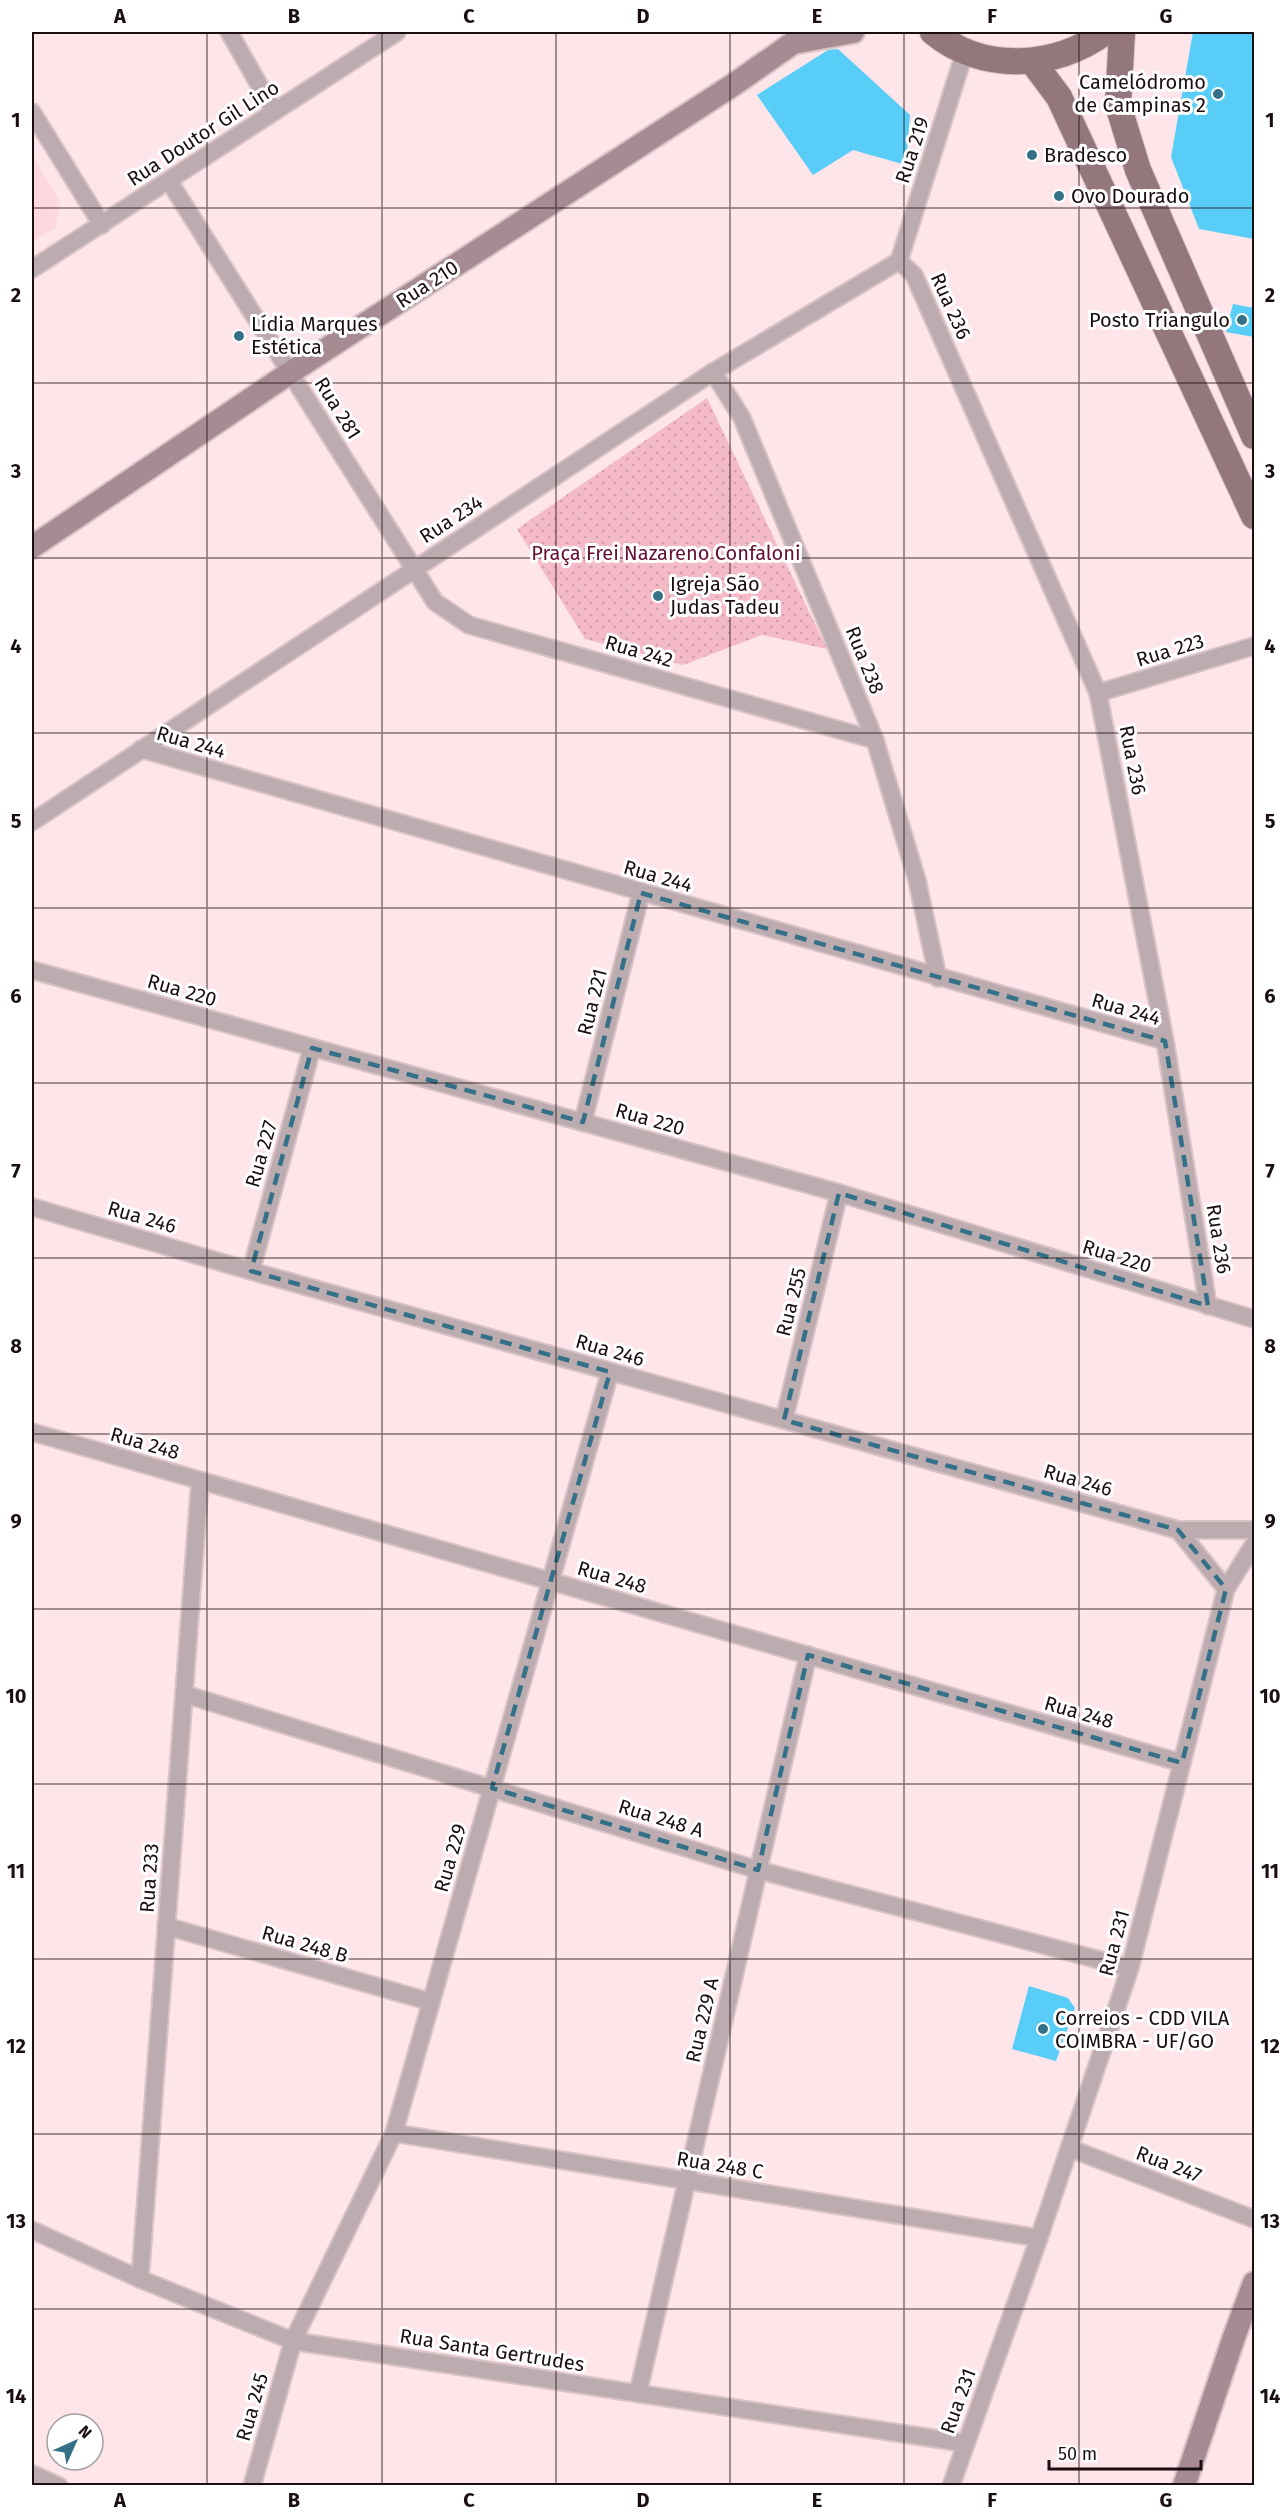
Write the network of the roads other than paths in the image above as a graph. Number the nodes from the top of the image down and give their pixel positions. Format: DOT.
graph roads {
  1 [pos="229,32"];
  2 [pos="397,32"];
  3 [pos="853,32"];
  4 [pos="1105,32"];
  5 [pos="1122,32"];
  6 [pos="930,33"];
  7 [pos="799,37"];
  8 [pos="965,51"];
  9 [pos="1032,61"];
  10 [pos="274,111"];
  11 [pos="32,112"];
  12 [pos="169,181"];
  13 [pos="102,225"];
  14 [pos="899,261"];
  15 [pos="32,269"];
  16 [pos="291,372"];
  17 [pos="713,372"];
  18 [pos="1252,428"];
  19 [pos="1254,516"];
  20 [pos="32,547"];
  21 [pos="413,568"];
  22 [pos="1254,646"];
  23 [pos="1098,693"];
  24 [pos="875,740"];
  25 [pos="141,749"];
  26 [pos="32,822"];
  27 [pos="641,893"];
  28 [pos="32,970"];
  29 [pos="938,978"];
  30 [pos="1165,1041"];
  31 [pos="312,1048"];
  32 [pos="583,1122"];
  33 [pos="839,1193"];
  34 [pos="32,1207"];
  35 [pos="251,1271"];
  36 [pos="1208,1306"];
  37 [pos="1254,1319"];
  38 [pos="610,1372"];
  39 [pos="784,1420"];
  40 [pos="32,1432"];
  41 [pos="200,1480"];
  42 [pos="1178,1530"];
  43 [pos="1254,1530"];
  44 [pos="1254,1544"];
  45 [pos="551,1581"];
  46 [pos="1226,1589"];
  47 [pos="808,1655"];
  48 [pos="184,1694"];
  49 [pos="1182,1763"];
  50 [pos="492,1788"];
  51 [pos="758,1870"];
  52 [pos="166,1926"];
  53 [pos="1130,1968"];
  54 [pos="431,2002"];
  55 [pos="394,2133"];
  56 [pos="1069,2148"];
  57 [pos="687,2180"];
  58 [pos="1254,2220"];
  59 [pos="32,2230"];
  60 [pos="1039,2238"];
  61 [pos="140,2279"];
  62 [pos="1254,2283"];
  63 [pos="293,2340"];
  64 [pos="638,2393"];
  65 [pos="964,2443"];
  66 [pos="32,2474"];
  67 [pos="58,2486"];
  68 [pos="252,2486"];
  69 [pos="951,2486"];
  70 [pos="1184,2486"];
  1 -- 10 [label="street"];
  2 -- 10 [label="street, Rua Doutor Gil Lino"];
  3 -- 7 [label="street, Rua 210"];
  4 -- 9 [label="main road"];
  5 -- 18 [label="main road"];
  6 -- 8 [label="main road"];
  7 -- 16 [label="street, Rua 210"];
  8 -- 9 [label="main road"];
  8 -- 14 [label="street, Rua 219"];
  9 -- 19 [label="main road"];
  10 -- 12 [label="street, Rua Doutor Gil Lino"];
  11 -- 13 [label="street"];
  12 -- 13 [label="street, Rua Doutor Gil Lino"];
  12 -- 16 [label="street, Rua 281"];
  13 -- 15 [label="street, Rua Doutor Gil Lino"];
  14 -- 17 [label="street, Rua 234"];
  14 -- 23 [label="street, Rua 236"];
  16 -- 20 [label="street, Rua 210"];
  16 -- 21 [label="street, Rua 281"];
  17 -- 21 [label="street, Rua 234"];
  17 -- 24 [label="street, Rua 238"];
  21 -- 24 [label="street, Rua 242"];
  21 -- 25 [label="street, Rua 234"];
  22 -- 23 [label="street, Rua 223"];
  23 -- 30 [label="street, Rua 236"];
  24 -- 29 [label="street, Rua 238"];
  25 -- 26 [label="street, Rua 234"];
  25 -- 27 [label="street, Rua 244"];
  27 -- 29 [label="street, Rua 244"];
  27 -- 32 [label="street, Rua 221"];
  28 -- 31 [label="street, Rua 220"];
  29 -- 30 [label="street, Rua 244"];
  30 -- 36 [label="street, Rua 236"];
  31 -- 32 [label="street, Rua 220"];
  31 -- 35 [label="street, Rua 227"];
  32 -- 33 [label="street, Rua 220"];
  33 -- 36 [label="street, Rua 220"];
  33 -- 39 [label="street, Rua 255"];
  34 -- 35 [label="street, Rua 246"];
  35 -- 38 [label="street, Rua 246"];
  36 -- 37 [label="street, Rua 220"];
  38 -- 39 [label="street, Rua 246"];
  38 -- 45 [label="street, Rua 229"];
  39 -- 42 [label="street, Rua 246"];
  40 -- 41 [label="street, Rua 248"];
  41 -- 45 [label="street, Rua 248"];
  41 -- 48 [label="street, Rua 233"];
  42 -- 43 [label="street, Rua 246"];
  42 -- 46 [label="street"];
  44 -- 46 [label="street, Rua 231"];
  45 -- 47 [label="street, Rua 248"];
  45 -- 50 [label="street, Rua 229"];
  46 -- 49 [label="street, Rua 231"];
  47 -- 49 [label="street, Rua 248"];
  47 -- 51 [label="street, Rua 229 A"];
  48 -- 50 [label="street, Rua 248 A"];
  48 -- 52 [label="street, Rua 233"];
  49 -- 53 [label="street, Rua 231"];
  50 -- 51 [label="street, Rua 248 A"];
  50 -- 54 [label="street, Rua 229"];
  51 -- 53 [label="street, Rua 248 A"];
  51 -- 57 [label="street, Rua 229 A"];
  52 -- 54 [label="street, Rua 248 B"];
  52 -- 61 [label="street, Rua 233"];
  53 -- 56 [label="street, Rua 231"];
  54 -- 55 [label="street, Rua 229"];
  55 -- 57 [label="street, Rua 248 C"];
  55 -- 63 [label="street, Rua 229"];
  56 -- 58 [label="street, Rua 247"];
  56 -- 60 [label="street, Rua 231"];
  57 -- 60 [label="street, Rua 248 C"];
  57 -- 64 [label="street, Rua 229 A"];
  59 -- 61 [label="street, Rua Santa Gertrudes"];
  60 -- 65 [label="street, Rua 231"];
  61 -- 63 [label="street, Rua Santa Gertrudes"];
  62 -- 70 [label="street"];
  63 -- 64 [label="street, Rua Santa Gertrudes"];
  63 -- 68 [label="street, Rua 245"];
  64 -- 65 [label="street, Rua Santa Gertrudes"];
  65 -- 69 [label="street, Rua 231"];
  66 -- 67 [label="street"];
}
